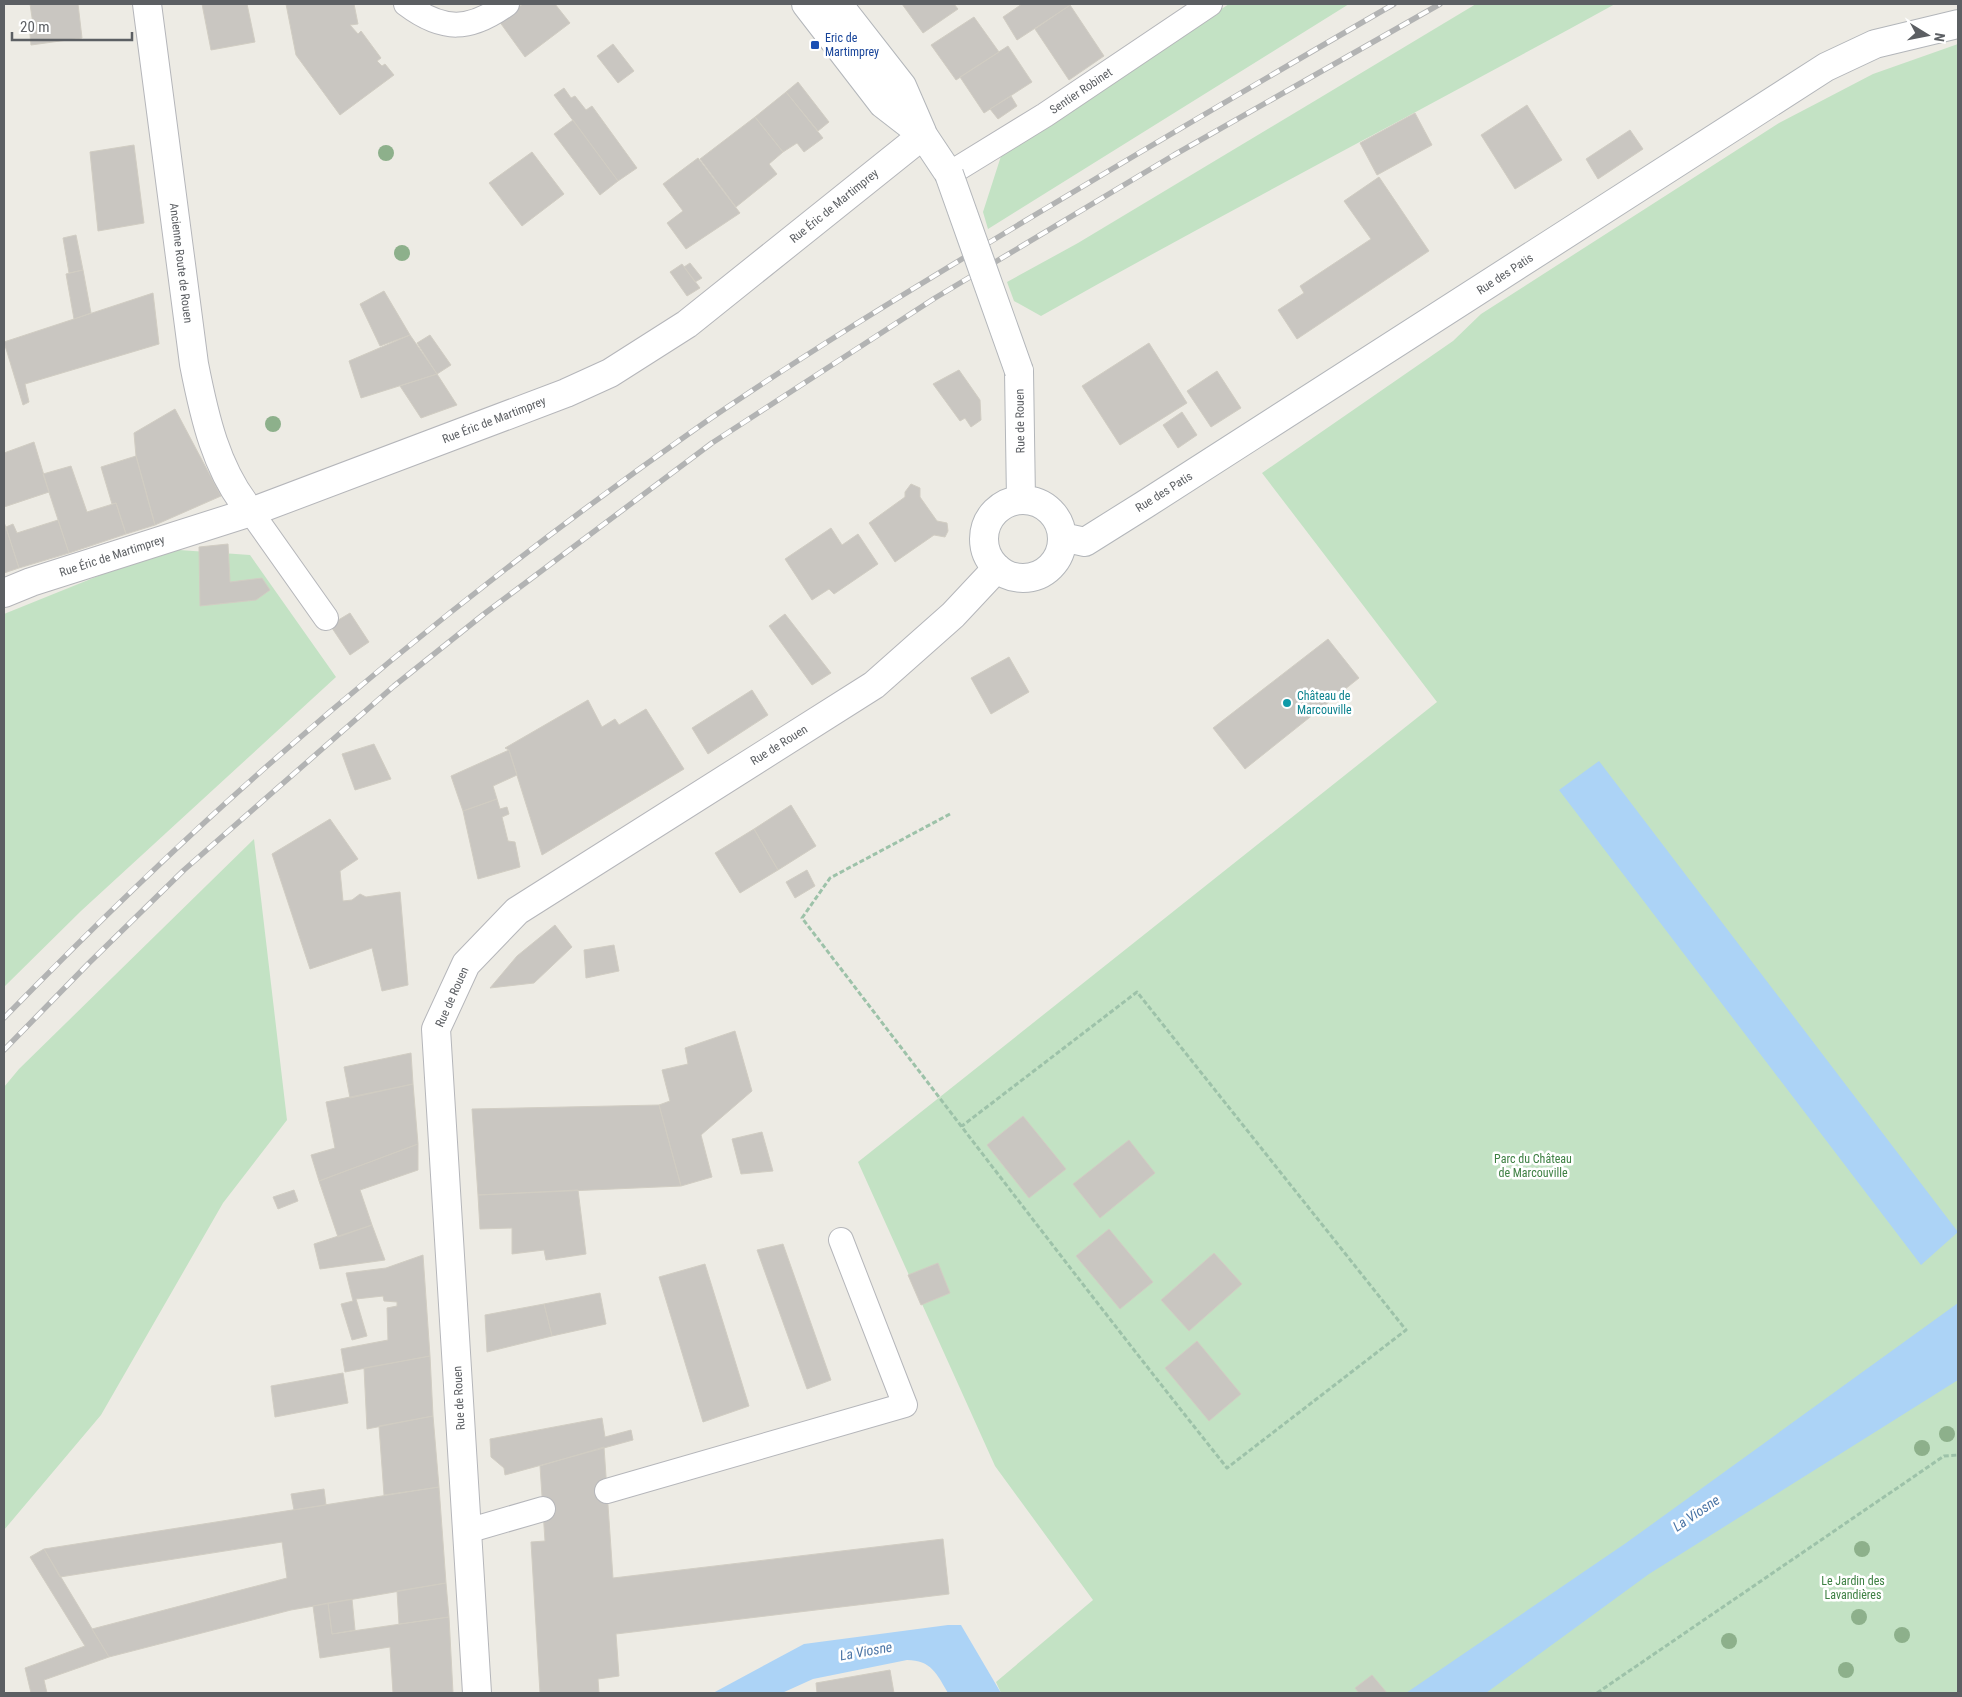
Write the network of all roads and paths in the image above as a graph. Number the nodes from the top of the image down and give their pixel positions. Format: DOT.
graph roads {
  1 [pos="147,4"];
  2 [pos="406,4"];
  3 [pos="507,4"];
  4 [pos="806,4"];
  5 [pos="838,4"];
  6 [pos="1210,4"];
  7 [pos="1958,24"];
  8 [pos="924,135"];
  9 [pos="949,174"];
  10 [pos="1021,500"];
  11 [pos="251,512"];
  12 [pos="1062,537"];
  13 [pos="997,568"];
  14 [pos="4,593"];
  15 [pos="326,618"];
  16 [pos="950,814"];
  17 [pos="962,1126"];
  18 [pos="841,1240"];
  19 [pos="1958,1455"];
  20 [pos="607,1491"];
  21 [pos="543,1509"];
  22 [pos="467,1531"];
  23 [pos="477,1693"];
  24 [pos="1597,1693"];
  1 -- 11 [label="street, Ancienne Route de Rouen"];
  2 -- 3 [label="lane"];
  4 -- 8 [label="street"];
  5 -- 8 [label="street"];
  6 -- 9 [label="lane, Sentier Robinet"];
  7 -- 12 [label="street, Rue des Patis"];
  8 -- 9 [label="street"];
  8 -- 11 [label="street, Rue Éric de Martimprey"];
  9 -- 10 [label="street, Rue de Rouen, bridge"];
  10 -- 12 [label="street"];
  10 -- 13 [label="street"];
  11 -- 14 [label="street, Rue Éric de Martimprey"];
  11 -- 15 [label="lane"];
  12 -- 13 [label="street"];
  13 -- 22 [label="street, Rue de Rouen"];
  16 -- 17 [label="path"];
  17 -- 17 [label="path"];
  18 -- 20 [label="lane"];
  19 -- 24 [label="path"];
  21 -- 22 [label="lane"];
  22 -- 23 [label="street, Rue de Rouen"];
}
